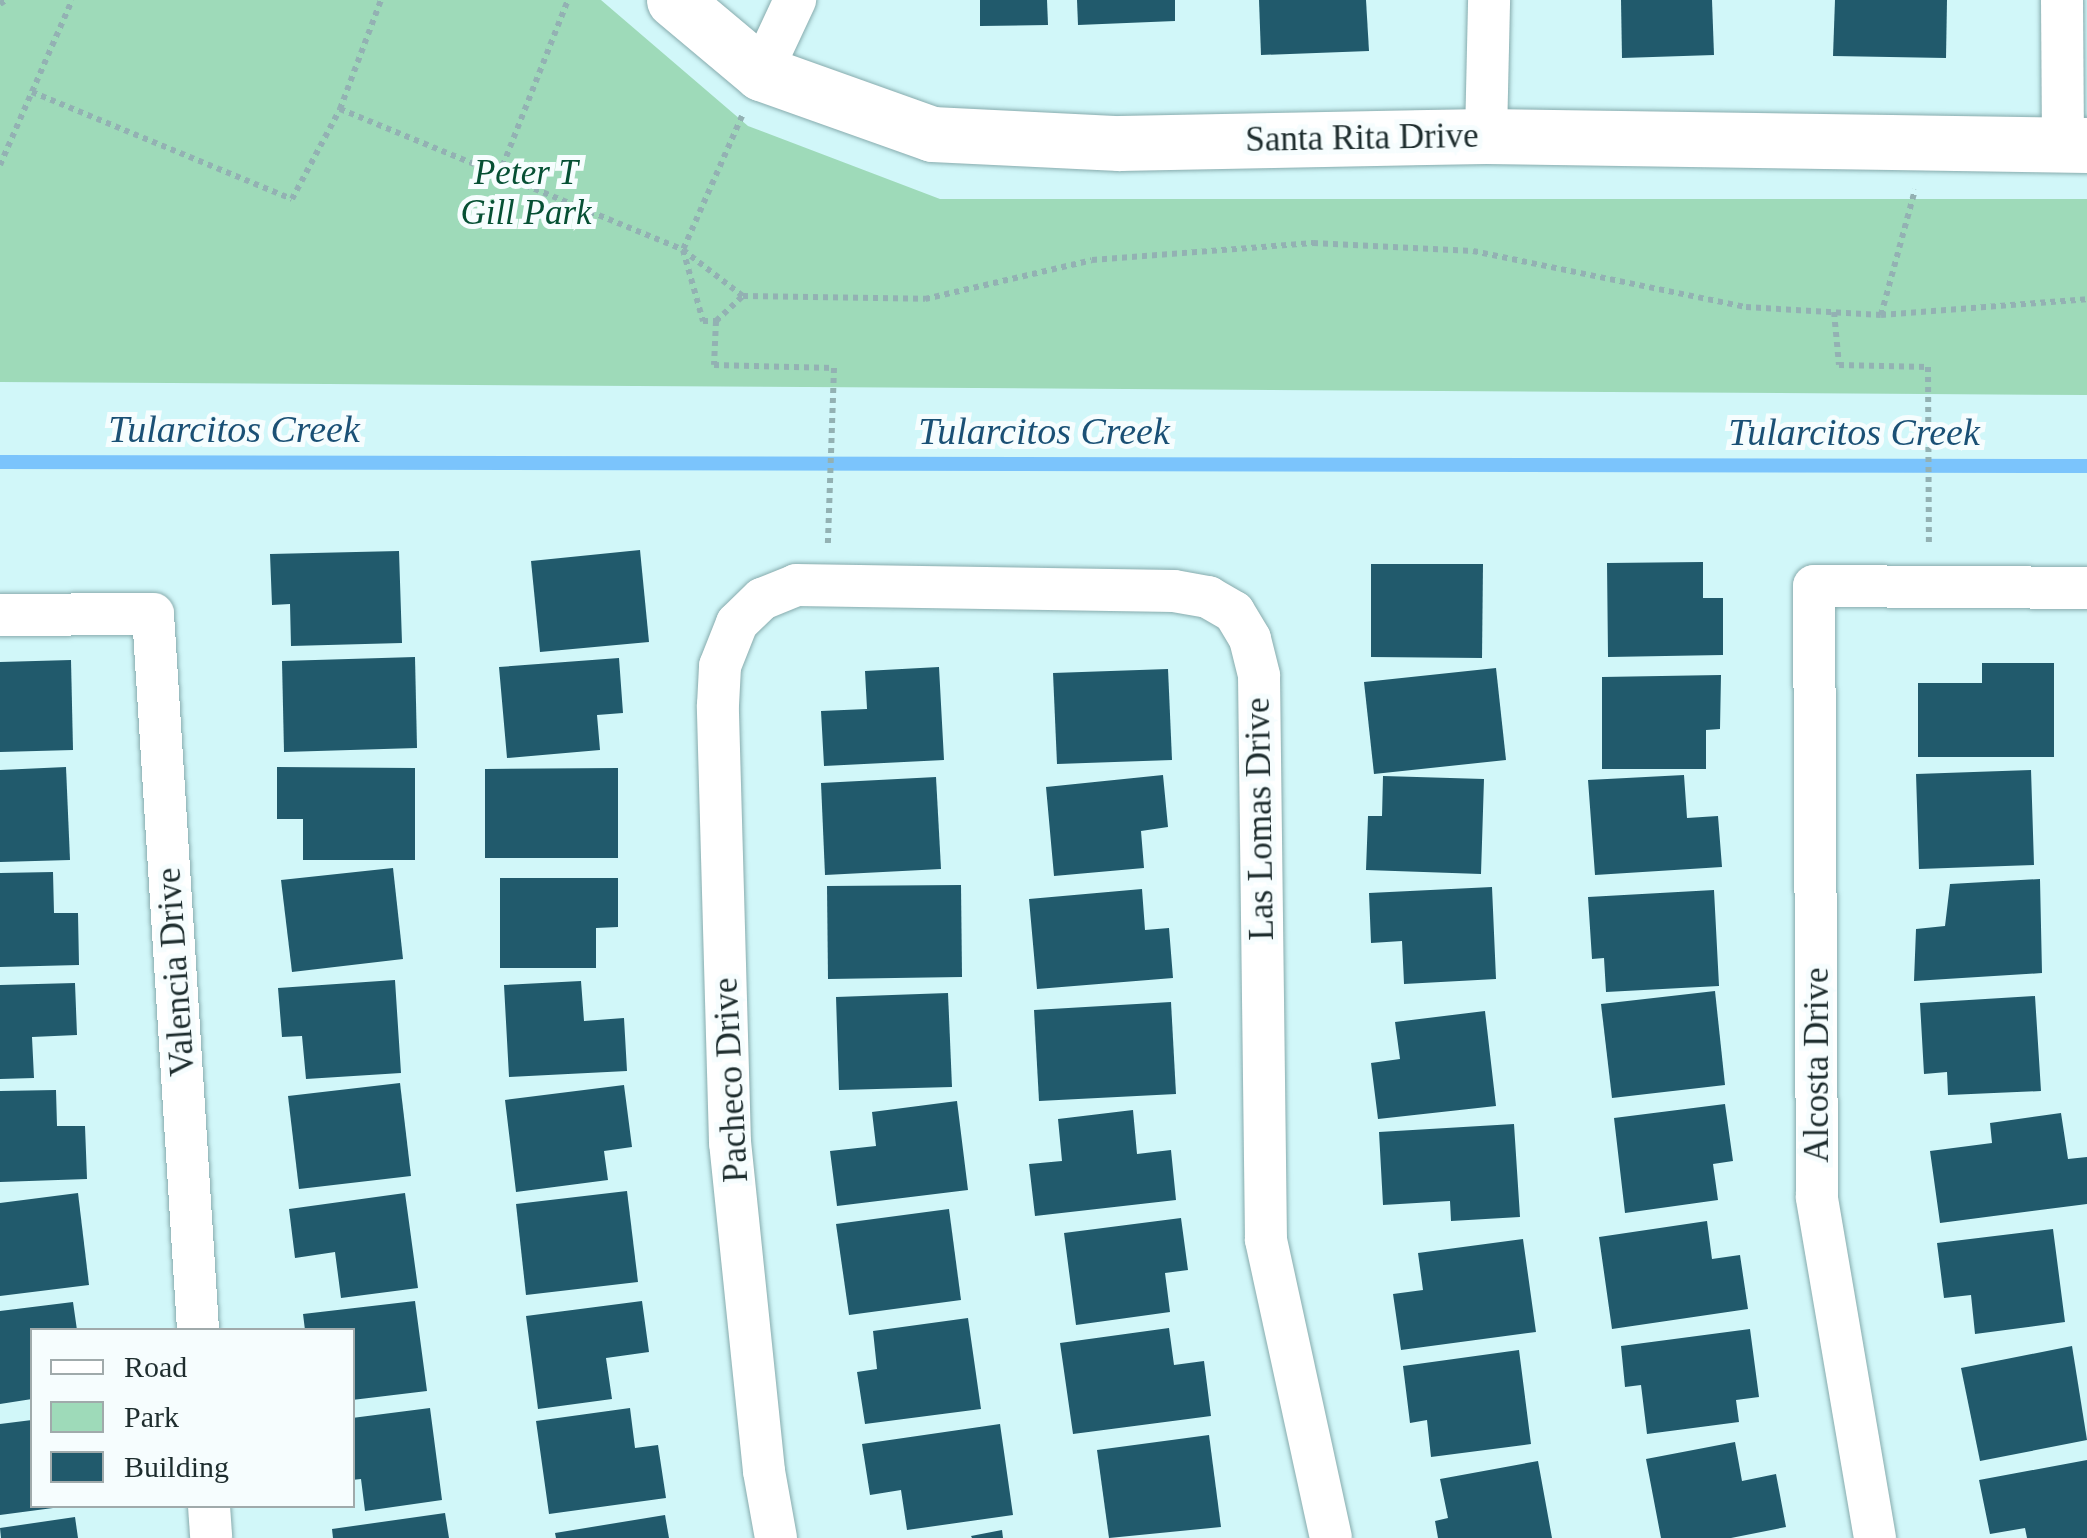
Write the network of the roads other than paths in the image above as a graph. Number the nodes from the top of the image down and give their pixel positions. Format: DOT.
graph roads {
  1 [pos="674,0"];
  2 [pos="795,0"];
  3 [pos="1489,0"];
  4 [pos="2062,0"];
  5 [pos="761,73"];
  6 [pos="1486,136"];
  7 [pos="2075,145"];
  8 [pos="2087,588"];
  9 [pos="0,615"];
  10 [pos="737,623"];
  11 [pos="198,1328"];
  12 [pos="209,1508"];
  13 [pos="211,1538"];
  14 [pos="776,1538"];
  15 [pos="1331,1538"];
  16 [pos="1875,1538"];
  1 -- 5 [label="street, Santa Rita Drive"];
  2 -- 5 [label="street"];
  3 -- 6 [label="street"];
  4 -- 7 [label="street"];
  5 -- 6 [label="street, Santa Rita Drive"];
  6 -- 7 [label="street, Santa Rita Drive"];
  8 -- 16 [label="street, Alcosta Drive"];
  9 -- 11 [label="street, Valencia Drive"];
  10 -- 14 [label="street, Pacheco Drive"];
  10 -- 15 [label="street, Las Lomas Drive"];
  12 -- 13 [label="street"];
}
